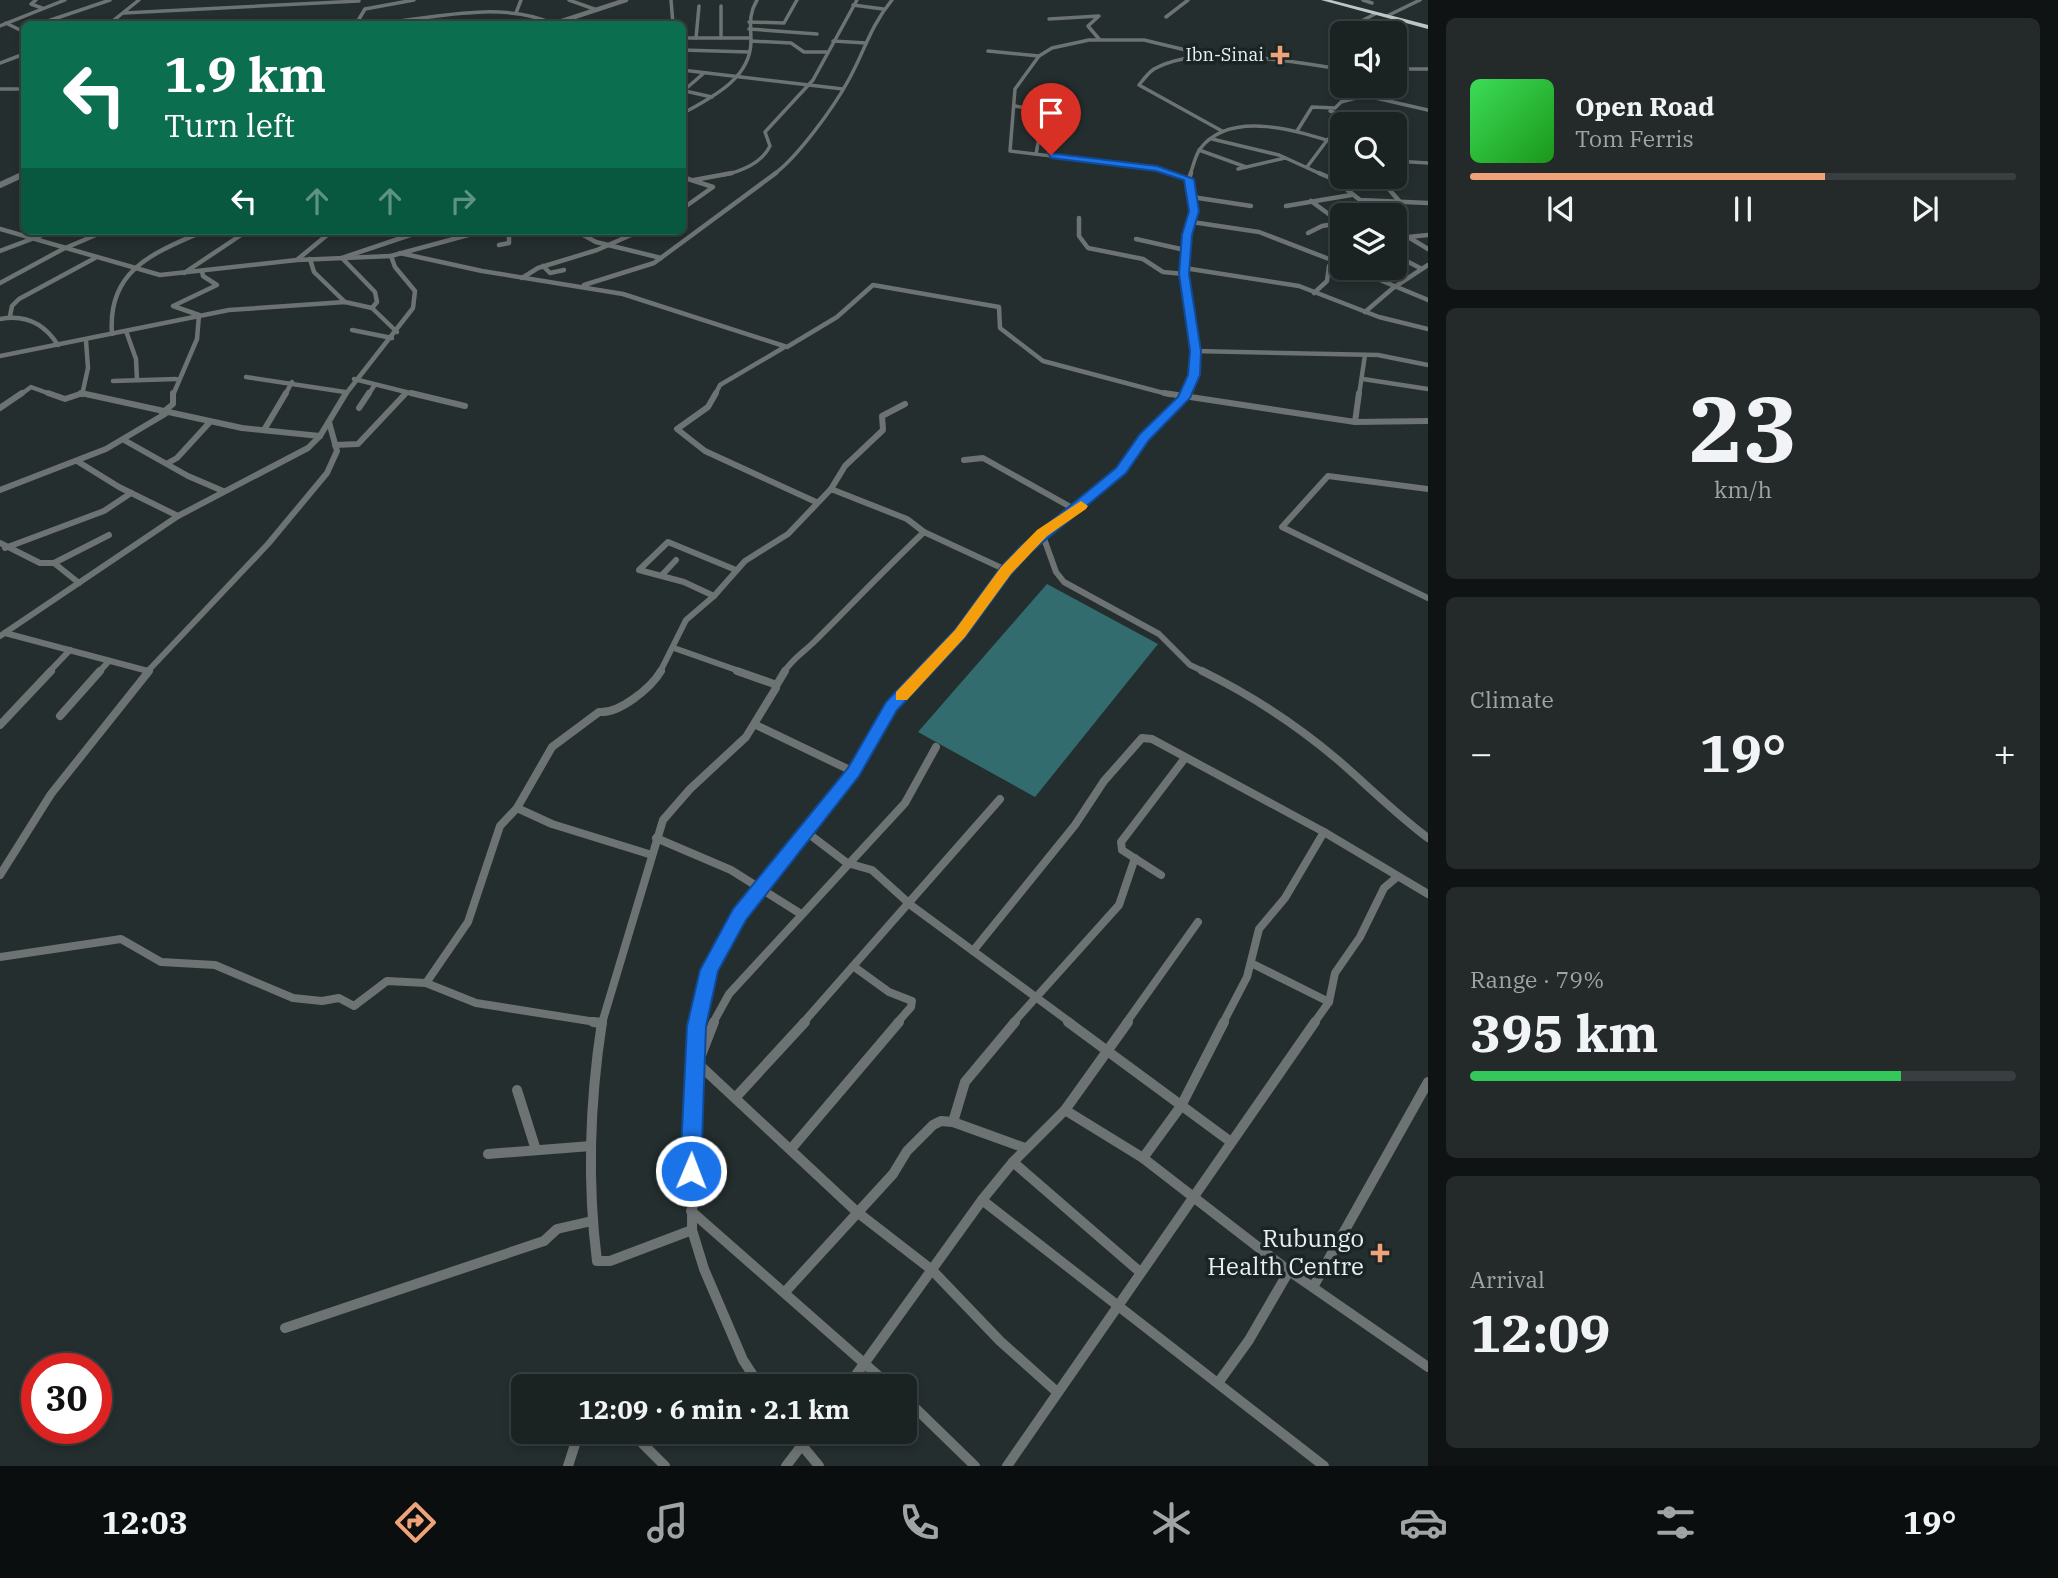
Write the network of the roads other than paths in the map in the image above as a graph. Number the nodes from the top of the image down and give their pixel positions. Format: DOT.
graph roads {
  1 [pos="36,0"];
  2 [pos="65,0"];
  3 [pos="110,0"];
  4 [pos="139,0"];
  5 [pos="414,0"];
  6 [pos="521,0"];
  7 [pos="569,0"];
  8 [pos="626,0"];
  9 [pos="671,0"];
  10 [pos="757,0"];
  11 [pos="797,0"];
  12 [pos="857,0"];
  13 [pos="892,0"];
  14 [pos="1188,0"];
  15 [pos="1324,0"];
  16 [pos="1363,0"];
  17 [pos="1420,0"];
  18 [pos="358,1"];
  19 [pos="1372,3"];
  20 [pos="853,5"];
  21 [pos="699,6"];
  22 [pos="721,6"];
  23 [pos="42,8"];
  24 [pos="365,9"];
  25 [pos="883,9"];
  26 [pos="597,10"];
  27 [pos="124,13"];
  28 [pos="516,13"];
  29 [pos="1376,13"];
  30 [pos="1387,16"];
  31 [pos="1166,17"];
  32 [pos="1049,19"];
  33 [pos="48,21"];
  34 [pos="113,21"];
  35 [pos="358,21"];
  36 [pos="404,21"];
  37 [pos="549,21"];
  38 [pos="562,21"];
  39 [pos="673,21"];
  40 [pos="1361,21"];
  41 [pos="748,22"];
  42 [pos="8,23"];
  43 [pos="0,24"];
  44 [pos="1428,27"];
  45 [pos="749,29"];
  46 [pos="21,30"];
  47 [pos="817,34"];
  48 [pos="686,38"];
  49 [pos="696,38"];
  50 [pos="721,38"];
  51 [pos="1099,39"];
  52 [pos="750,40"];
  53 [pos="832,41"];
  54 [pos="866,43"];
  55 [pos="686,50"];
  56 [pos="988,51"];
  57 [pos="749,52"];
  58 [pos="826,52"];
  59 [pos="21,55"];
  60 [pos="1040,56"];
  61 [pos="1219,58"];
  62 [pos="0,63"];
  63 [pos="1330,67"];
  64 [pos="1407,69"];
  65 [pos="1428,69"];
  66 [pos="686,71"];
  67 [pos="704,73"];
  68 [pos="735,76"];
  69 [pos="807,85"];
  70 [pos="686,88"];
  71 [pos="0,89"];
  72 [pos="21,89"];
  73 [pos="843,89"];
  74 [pos="686,92"];
  75 [pos="712,97"];
  76 [pos="1350,98"];
  77 [pos="1379,98"];
  78 [pos="1015,106"];
  79 [pos="1428,110"];
  80 [pos="1329,111"];
  81 [pos="686,112"];
  82 [pos="1332,112"];
  83 [pos="1222,131"];
  84 [pos="1297,131"];
  85 [pos="1212,139"];
  86 [pos="1328,139"];
  87 [pos="1199,150"];
  88 [pos="1036,154"];
  89 [pos="1286,158"];
  90 [pos="1407,162"];
  91 [pos="1428,163"];
  92 [pos="1246,167"];
  93 [pos="1307,167"];
  94 [pos="1238,169"];
  95 [pos="21,175"];
  96 [pos="686,178"];
  97 [pos="1189,179"];
  98 [pos="694,180"];
  99 [pos="0,185"];
  100 [pos="1389,189"];
  101 [pos="1351,195"];
  102 [pos="1192,197"];
  103 [pos="1310,201"];
  104 [pos="1373,201"];
  105 [pos="1400,202"];
  106 [pos="1428,203"];
  107 [pos="686,206"];
  108 [pos="1251,206"];
  109 [pos="1286,206"];
  110 [pos="1330,215"];
  111 [pos="1079,218"];
  112 [pos="1192,222"];
  113 [pos="1330,225"];
  114 [pos="0,229"];
  115 [pos="1308,233"];
  116 [pos="43,235"];
  117 [pos="96,235"];
  118 [pos="196,235"];
  119 [pos="242,235"];
  120 [pos="327,235"];
  121 [pos="410,235"];
  122 [pos="463,235"];
  123 [pos="509,235"];
  124 [pos="583,235"];
  125 [pos="631,235"];
  126 [pos="1428,235"];
  127 [pos="458,236"];
  128 [pos="1407,237"];
  129 [pos="1136,239"];
  130 [pos="30,240"];
  131 [pos="610,244"];
  132 [pos="499,245"];
  133 [pos="63,249"];
  134 [pos="1428,249"];
  135 [pos="1185,250"];
  136 [pos="0,251"];
  137 [pos="400,253"];
  138 [pos="391,256"];
  139 [pos="95,258"];
  140 [pos="342,258"];
  141 [pos="661,258"];
  142 [pos="310,259"];
  143 [pos="1330,259"];
  144 [pos="297,260"];
  145 [pos="1407,261"];
  146 [pos="1330,265"];
  147 [pos="1428,265"];
  148 [pos="543,266"];
  149 [pos="1420,268"];
  150 [pos="134,270"];
  151 [pos="564,270"];
  152 [pos="202,271"];
  153 [pos="1184,271"];
  154 [pos="183,274"];
  155 [pos="522,278"];
  156 [pos="1376,280"];
  157 [pos="0,283"];
  158 [pos="582,286"];
  159 [pos="1393,288"];
  160 [pos="1314,293"];
  161 [pos="1428,300"];
  162 [pos="345,302"];
  163 [pos="372,308"];
  164 [pos="1365,312"];
  165 [pos="199,315"];
  166 [pos="10,316"];
  167 [pos="0,319"];
  168 [pos="1428,329"];
  169 [pos="352,330"];
  170 [pos="126,331"];
  171 [pos="112,334"];
  172 [pos="394,335"];
  173 [pos="86,341"];
  174 [pos="58,345"];
  175 [pos="783,348"];
  176 [pos="1195,351"];
  177 [pos="1365,355"];
  178 [pos="0,356"];
  179 [pos="1428,365"];
  180 [pos="246,377"];
  181 [pos="176,379"];
  182 [pos="354,379"];
  183 [pos="1363,379"];
  184 [pos="136,380"];
  185 [pos="113,381"];
  186 [pos="292,382"];
  187 [pos="374,386"];
  188 [pos="1428,388"];
  189 [pos="345,392"];
  190 [pos="406,393"];
  191 [pos="79,394"];
  192 [pos="1184,398"];
  193 [pos="905,404"];
  194 [pos="464,406"];
  195 [pos="0,408"];
  196 [pos="359,408"];
  197 [pos="164,413"];
  198 [pos="1428,421"];
  199 [pos="210,422"];
  200 [pos="329,422"];
  201 [pos="1355,422"];
  202 [pos="264,430"];
  203 [pos="320,436"];
  204 [pos="124,440"];
  205 [pos="335,445"];
  206 [pos="964,460"];
  207 [pos="77,461"];
  208 [pos="168,463"];
  209 [pos="831,489"];
  210 [pos="1428,489"];
  211 [pos="0,490"];
  212 [pos="223,491"];
  213 [pos="131,493"];
  214 [pos="816,502"];
  215 [pos="1076,510"];
  216 [pos="178,516"];
  217 [pos="924,532"];
  218 [pos="1042,533"];
  219 [pos="109,535"];
  220 [pos="3,545"];
  221 [pos="676,560"];
  222 [pos="54,563"];
  223 [pos="736,570"];
  224 [pos="1006,570"];
  225 [pos="662,575"];
  226 [pos="79,583"];
  227 [pos="714,596"];
  228 [pos="1428,598"];
  229 [pos="2,635"];
  230 [pos="674,648"];
  231 [pos="70,650"];
  232 [pos="109,661"];
  233 [pos="148,671"];
  234 [pos="776,686"];
  235 [pos="60,716"];
  236 [pos="0,725"];
  237 [pos="756,725"];
  238 [pos="936,747"];
  239 [pos="1185,758"];
  240 [pos="853,772"];
  241 [pos="1000,799"];
  242 [pos="517,808"];
  243 [pos="805,831"];
  244 [pos="1324,832"];
  245 [pos="656,838"];
  246 [pos="1428,838"];
  247 [pos="652,855"];
  248 [pos="1135,858"];
  249 [pos="847,863"];
  250 [pos="1161,874"];
  251 [pos="0,875"];
  252 [pos="1398,877"];
  253 [pos="761,887"];
  254 [pos="1428,894"];
  255 [pos="912,906"];
  256 [pos="802,914"];
  257 [pos="1198,922"];
  258 [pos="973,951"];
  259 [pos="0,957"];
  260 [pos="1251,963"];
  261 [pos="853,966"];
  262 [pos="426,983"];
  263 [pos="1037,999"];
  264 [pos="1329,1002"];
  265 [pos="602,1023"];
  266 [pos="1107,1051"];
  267 [pos="695,1061"];
  268 [pos="1428,1082"];
  269 [pos="517,1090"];
  270 [pos="736,1097"];
  271 [pos="1181,1106"];
  272 [pos="1065,1110"];
  273 [pos="953,1122"];
  274 [pos="1231,1142"];
  275 [pos="591,1146"];
  276 [pos="1026,1148"];
  277 [pos="791,1149"];
  278 [pos="536,1150"];
  279 [pos="488,1154"];
  280 [pos="1143,1158"];
  281 [pos="1013,1162"];
  282 [pos="1194,1197"];
  283 [pos="982,1200"];
  284 [pos="690,1210"];
  285 [pos="857,1212"];
  286 [pos="592,1221"];
  287 [pos="692,1230"];
  288 [pos="932,1270"];
  289 [pos="1289,1271"];
  290 [pos="1140,1272"];
  291 [pos="1313,1287"];
  292 [pos="785,1292"];
  293 [pos="1118,1306"];
  294 [pos="285,1328"];
  295 [pos="865,1365"];
  296 [pos="1428,1367"];
  297 [pos="752,1374"];
  298 [pos="858,1374"];
  299 [pos="876,1374"];
  300 [pos="1218,1383"];
  301 [pos="1058,1392"];
  302 [pos="917,1410"];
  303 [pos="575,1444"];
  304 [pos="643,1444"];
  305 [pos="801,1446"];
  306 [pos="568,1466"];
  307 [pos="665,1466"];
  308 [pos="786,1466"];
  309 [pos="819,1466"];
  310 [pos="975,1466"];
  311 [pos="1007,1466"];
  312 [pos="1324,1466"];
  1 -- 23 [label="street"];
  2 -- 23 [label="street"];
  3 -- 33 [label="street"];
  4 -- 27 [label="street"];
  5 -- 24 [label="street"];
  6 -- 28 [label="street"];
  7 -- 26 [label="street"];
  8 -- 26 [label="street"];
  9 -- 39 [label="street"];
  10 -- 41 [label="street"];
  11 -- 41 [label="street"];
  12 -- 20 [label="street"];
  13 -- 25 [label="street"];
  14 -- 31 [label="street"];
  15 -- 29 [label="highway"];
  16 -- 19 [label="street"];
  17 -- 30 [label="street"];
  18 -- 24 [label="street"];
  18 -- 27 [label="street"];
  20 -- 25 [label="street"];
  20 -- 53 [label="street"];
  21 -- 49 [label="street"];
  22 -- 50 [label="street"];
  23 -- 42 [label="street"];
  24 -- 35 [label="street"];
  25 -- 54 [label="street"];
  26 -- 38 [label="street"];
  27 -- 34 [label="street"];
  28 -- 36 [label="street"];
  28 -- 37 [label="street"];
  29 -- 30 [label="highway"];
  29 -- 40 [label="street"];
  30 -- 44 [label="highway"];
  32 -- 51 [label="street"];
  41 -- 45 [label="street"];
  42 -- 43 [label="street"];
  42 -- 46 [label="street"];
  45 -- 47 [label="street"];
  45 -- 52 [label="street"];
  48 -- 49 [label="street"];
  49 -- 50 [label="street"];
  50 -- 52 [label="street"];
  51 -- 60 [label="street"];
  51 -- 61 [label="street"];
  52 -- 57 [label="street"];
  52 -- 58 [label="street"];
  53 -- 54 [label="street"];
  53 -- 58 [label="street"];
  54 -- 73 [label="street"];
  55 -- 57 [label="street"];
  56 -- 60 [label="street"];
  57 -- 68 [label="street"];
  58 -- 69 [label="street"];
  59 -- 62 [label="street"];
  60 -- 78 [label="street"];
  61 -- 63 [label="street"];
  61 -- 83 [label="street"];
  64 -- 65 [label="street"];
  66 -- 67 [label="street"];
  67 -- 68 [label="street"];
  67 -- 70 [label="street"];
  68 -- 69 [label="street"];
  68 -- 75 [label="street"];
  69 -- 73 [label="street"];
  69 -- 98 [label="street"];
  71 -- 72 [label="street"];
  73 -- 141 [label="street"];
  74 -- 75 [label="street"];
  75 -- 81 [label="street"];
  76 -- 80 [label="street"];
  77 -- 79 [label="street"];
  78 -- 88 [label="street"];
  78 -- 88 [label="street"];
  80 -- 82 [label="street"];
  80 -- 84 [label="street"];
  83 -- 84 [label="street"];
  83 -- 85 [label="street"];
  84 -- 86 [label="street"];
  85 -- 87 [label="street"];
  85 -- 89 [label="street"];
  86 -- 93 [label="street"];
  87 -- 92 [label="street"];
  87 -- 97 [label="street"];
  88 -- 97 [label="street"];
  89 -- 92 [label="street"];
  89 -- 93 [label="street"];
  90 -- 91 [label="street"];
  92 -- 94 [label="street"];
  93 -- 101 [label="street"];
  95 -- 99 [label="street"];
  96 -- 98 [label="street"];
  97 -- 102 [label="street"];
  98 -- 107 [label="street"];
  100 -- 105 [label="street"];
  101 -- 103 [label="street"];
  101 -- 104 [label="street"];
  102 -- 108 [label="street"];
  102 -- 112 [label="street"];
  103 -- 109 [label="street"];
  103 -- 110 [label="street"];
  104 -- 105 [label="street"];
  105 -- 106 [label="street"];
  111 -- 153 [label="street"];
  112 -- 135 [label="street"];
  112 -- 143 [label="street"];
  113 -- 115 [label="street"];
  114 -- 130 [label="street"];
  116 -- 130 [label="street"];
  117 -- 133 [label="street"];
  118 -- 150 [label="street"];
  119 -- 154 [label="street"];
  120 -- 144 [label="street"];
  121 -- 140 [label="street"];
  122 -- 127 [label="street"];
  123 -- 132 [label="street"];
  124 -- 131 [label="street"];
  125 -- 131 [label="street"];
  126 -- 128 [label="street"];
  127 -- 137 [label="street"];
  128 -- 134 [label="street"];
  129 -- 135 [label="street"];
  130 -- 133 [label="street"];
  130 -- 136 [label="street"];
  131 -- 141 [label="street"];
  131 -- 148 [label="street"];
  133 -- 139 [label="street"];
  133 -- 157 [label="street"];
  135 -- 153 [label="street"];
  137 -- 138 [label="street"];
  137 -- 155 [label="street"];
  138 -- 140 [label="street"];
  138 -- 172 [label="street"];
  139 -- 150 [label="street"];
  139 -- 166 [label="street"];
  140 -- 142 [label="street"];
  140 -- 163 [label="street"];
  141 -- 158 [label="street"];
  142 -- 144 [label="street"];
  142 -- 162 [label="street"];
  144 -- 152 [label="street"];
  145 -- 149 [label="street"];
  146 -- 160 [label="street"];
  147 -- 149 [label="street"];
  148 -- 151 [label="street"];
  148 -- 155 [label="street"];
  149 -- 159 [label="street"];
  150 -- 154 [label="street"];
  150 -- 171 [label="street"];
  152 -- 154 [label="street"];
  152 -- 165 [label="street"];
  153 -- 160 [label="street"];
  153 -- 176 [label="street"];
  155 -- 158 [label="street"];
  156 -- 159 [label="street"];
  158 -- 192 [label="street"];
  159 -- 161 [label="street"];
  159 -- 164 [label="street"];
  160 -- 164 [label="street"];
  162 -- 163 [label="street"];
  162 -- 165 [label="street"];
  163 -- 172 [label="street"];
  164 -- 168 [label="street"];
  165 -- 170 [label="street"];
  165 -- 181 [label="street"];
  166 -- 167 [label="street"];
  166 -- 174 [label="street"];
  169 -- 172 [label="street"];
  170 -- 171 [label="street"];
  170 -- 184 [label="street"];
  171 -- 173 [label="street"];
  172 -- 182 [label="street"];
  173 -- 174 [label="street"];
  173 -- 191 [label="street"];
  174 -- 178 [label="street"];
  175 -- 214 [label="street"];
  176 -- 177 [label="street"];
  176 -- 192 [label="street"];
  177 -- 179 [label="street"];
  177 -- 183 [label="street"];
  180 -- 186 [label="street"];
  181 -- 184 [label="street"];
  181 -- 197 [label="street"];
  182 -- 187 [label="street"];
  182 -- 189 [label="street"];
  183 -- 188 [label="street"];
  183 -- 201 [label="street"];
  184 -- 185 [label="street"];
  186 -- 189 [label="street"];
  186 -- 202 [label="street"];
  187 -- 190 [label="street"];
  187 -- 196 [label="street"];
  189 -- 200 [label="street"];
  190 -- 194 [label="street"];
  190 -- 205 [label="street"];
  191 -- 195 [label="street"];
  191 -- 197 [label="street"];
  192 -- 201 [label="street"];
  192 -- 215 [label="street"];
  193 -- 209 [label="street"];
  197 -- 199 [label="street"];
  197 -- 204 [label="street"];
  198 -- 201 [label="street"];
  199 -- 202 [label="street"];
  199 -- 208 [label="street"];
  200 -- 203 [label="street"];
  200 -- 205 [label="street"];
  202 -- 203 [label="street"];
  203 -- 212 [label="street"];
  204 -- 207 [label="street"];
  204 -- 208 [label="street"];
  205 -- 233 [label="street"];
  206 -- 215 [label="street"];
  207 -- 211 [label="street"];
  207 -- 213 [label="street"];
  208 -- 212 [label="street"];
  209 -- 214 [label="street"];
  209 -- 217 [label="street"];
  210 -- 228 [label="street"];
  212 -- 216 [label="street"];
  213 -- 216 [label="street"];
  213 -- 220 [label="street"];
  214 -- 223 [label="street"];
  215 -- 218 [label="street"];
  216 -- 226 [label="street"];
  217 -- 224 [label="street"];
  217 -- 234 [label="street"];
  218 -- 224 [label="street"];
  218 -- 246 [label="street"];
  219 -- 222 [label="street"];
  220 -- 222 [label="street"];
  221 -- 225 [label="street"];
  222 -- 226 [label="street"];
  223 -- 225 [label="street"];
  223 -- 227 [label="street"];
  224 -- 240 [label="street"];
  225 -- 227 [label="street"];
  226 -- 229 [label="street"];
  227 -- 230 [label="street"];
  229 -- 231 [label="street"];
  230 -- 234 [label="street"];
  230 -- 242 [label="street"];
  231 -- 232 [label="street"];
  231 -- 236 [label="street"];
  232 -- 233 [label="street"];
  232 -- 235 [label="street"];
  233 -- 251 [label="street"];
  234 -- 237 [label="street"];
  237 -- 240 [label="street"];
  237 -- 245 [label="street"];
  238 -- 249 [label="street"];
  239 -- 244 [label="street"];
  239 -- 248 [label="street"];
  239 -- 258 [label="street"];
  240 -- 243 [label="street"];
  241 -- 255 [label="street"];
  242 -- 247 [label="street"];
  242 -- 262 [label="street"];
  243 -- 249 [label="street"];
  243 -- 253 [label="street"];
  244 -- 252 [label="street"];
  244 -- 260 [label="street"];
  245 -- 247 [label="street"];
  245 -- 253 [label="street"];
  247 -- 265 [label="street"];
  248 -- 250 [label="street"];
  248 -- 263 [label="street"];
  249 -- 255 [label="street"];
  249 -- 256 [label="street"];
  252 -- 254 [label="street"];
  252 -- 264 [label="street"];
  253 -- 256 [label="street"];
  253 -- 267 [label="street"];
  255 -- 258 [label="street"];
  255 -- 261 [label="street"];
  256 -- 267 [label="street"];
  257 -- 266 [label="street"];
  258 -- 263 [label="street"];
  259 -- 262 [label="street"];
  260 -- 264 [label="street"];
  260 -- 271 [label="street"];
  261 -- 270 [label="street"];
  261 -- 277 [label="street"];
  262 -- 265 [label="street"];
  263 -- 266 [label="street"];
  263 -- 273 [label="street"];
  264 -- 274 [label="street"];
  265 -- 275 [label="street"];
  266 -- 271 [label="street"];
  266 -- 272 [label="street"];
  267 -- 270 [label="street"];
  267 -- 284 [label="street"];
  268 -- 291 [label="street"];
  269 -- 278 [label="street"];
  270 -- 277 [label="street"];
  271 -- 274 [label="street"];
  271 -- 280 [label="street"];
  272 -- 276 [label="street"];
  272 -- 280 [label="street"];
  273 -- 276 [label="street"];
  273 -- 285 [label="street"];
  274 -- 282 [label="street"];
  275 -- 278 [label="street"];
  275 -- 286 [label="street"];
  276 -- 281 [label="street"];
  277 -- 285 [label="street"];
  278 -- 279 [label="street"];
  280 -- 282 [label="street"];
  281 -- 283 [label="street"];
  281 -- 290 [label="street"];
  282 -- 289 [label="street"];
  282 -- 290 [label="street"];
  283 -- 288 [label="street"];
  283 -- 293 [label="street"];
  284 -- 287 [label="street"];
  284 -- 292 [label="street"];
  285 -- 288 [label="street"];
  285 -- 292 [label="street"];
  286 -- 287 [label="street"];
  286 -- 294 [label="street"];
  287 -- 297 [label="street"];
  288 -- 295 [label="street"];
  288 -- 301 [label="street"];
  289 -- 291 [label="street"];
  289 -- 300 [label="street"];
  290 -- 293 [label="street"];
  291 -- 296 [label="street"];
  292 -- 295 [label="street"];
  293 -- 300 [label="street"];
  293 -- 301 [label="street"];
  295 -- 298 [label="street"];
  295 -- 299 [label="street"];
  300 -- 312 [label="street"];
  301 -- 311 [label="street"];
  302 -- 310 [label="street"];
  303 -- 306 [label="street"];
  304 -- 307 [label="street"];
  305 -- 308 [label="street"];
  305 -- 309 [label="street"];
}
